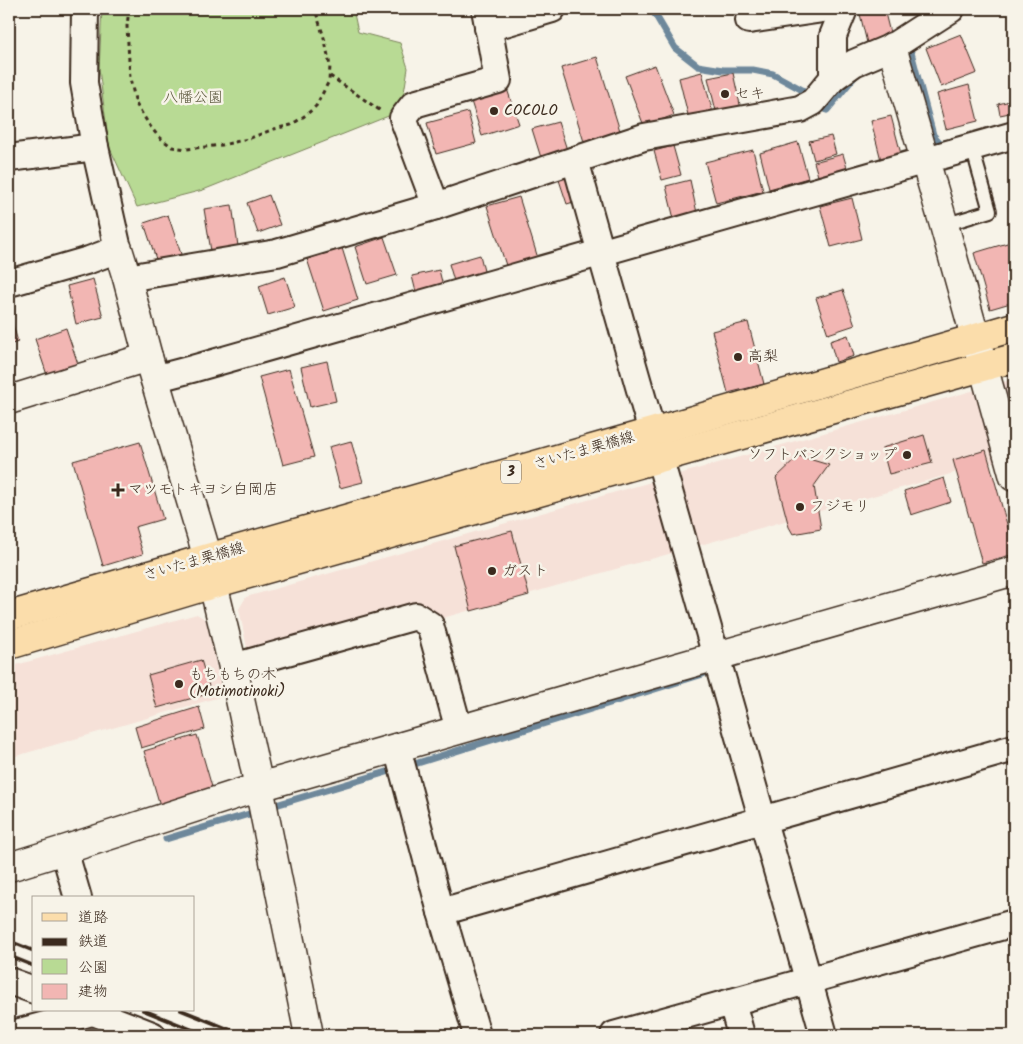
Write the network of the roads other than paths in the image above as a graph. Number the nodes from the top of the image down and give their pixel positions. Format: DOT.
graph roads {
  1 [pos="85,9"];
  2 [pos="552,9"];
  3 [pos="836,9"];
  4 [pos="951,9"];
  5 [pos="487,18"];
  6 [pos="749,20"];
  7 [pos="893,51"];
  8 [pos="834,78"];
  9 [pos="1014,135"];
  10 [pos="95,147"];
  11 [pos="972,147"];
  12 [pos="9,158"];
  13 [pos="575,160"];
  14 [pos="925,160"];
  15 [pos="436,206"];
  16 [pos="944,225"];
  17 [pos="118,249"];
  18 [pos="601,253"];
  19 [pos="127,278"];
  20 [pos="9,283"];
  21 [pos="1014,327"];
  22 [pos="976,338"];
  23 [pos="1014,358"];
  24 [pos="983,367"];
  25 [pos="151,368"];
  26 [pos="9,400"];
  27 [pos="652,432"];
  28 [pos="660,458"];
  29 [pos="1014,477"];
  30 [pos="208,558"];
  31 [pos="1014,571"];
  32 [pos="213,584"];
  33 [pos="9,616"];
  34 [pos="9,645"];
  35 [pos="717,656"];
  36 [pos="233,667"];
  37 [pos="459,730"];
  38 [pos="397,748"];
  39 [pos="1014,748"];
  40 [pos="260,787"];
  41 [pos="763,820"];
  42 [pos="64,850"];
  43 [pos="9,867"];
  44 [pos="77,896"];
  45 [pos="441,912"];
  46 [pos="1014,923"];
  47 [pos="9,981"];
  48 [pos="809,981"];
  49 [pos="32,989"];
  50 [pos="732,1002"];
  51 [pos="105,1018"];
  52 [pos="658,1029"];
  53 [pos="9,1035"];
  54 [pos="152,1035"];
  55 [pos="309,1035"];
  56 [pos="477,1035"];
  57 [pos="614,1035"];
  58 [pos="741,1035"];
  59 [pos="824,1035"];
  1 -- 10 [label="street"];
  2 -- 5 [label="street"];
  3 -- 6 [label="street"];
  3 -- 8 [label="street"];
  4 -- 7 [label="street"];
  5 -- 15 [label="street"];
  7 -- 8 [label="street"];
  7 -- 14 [label="street"];
  8 -- 13 [label="street"];
  9 -- 11 [label="street"];
  10 -- 12 [label="street"];
  10 -- 17 [label="street"];
  11 -- 14 [label="street"];
  11 -- 16 [label="lane"];
  13 -- 15 [label="street"];
  13 -- 18 [label="street"];
  14 -- 16 [label="street"];
  14 -- 18 [label="street"];
  15 -- 19 [label="street"];
  16 -- 22 [label="street"];
  17 -- 19 [label="street"];
  17 -- 20 [label="street"];
  18 -- 25 [label="street"];
  18 -- 27 [label="street"];
  19 -- 25 [label="street"];
  21 -- 22 [label="main road, さいたま栗橋線 / 3"];
  22 -- 24 [label="street"];
  22 -- 27 [label="main road, さいたま栗橋線 / 3"];
  23 -- 24 [label="main road, さいたま栗橋線 / 3"];
  24 -- 28 [label="main road, さいたま栗橋線 / 3"];
  24 -- 29 [label="street"];
  25 -- 26 [label="street"];
  25 -- 30 [label="street"];
  27 -- 28 [label="street"];
  27 -- 30 [label="main road, さいたま栗橋線 / 3"];
  28 -- 32 [label="main road, さいたま栗橋線 / 3"];
  28 -- 35 [label="street"];
  30 -- 32 [label="street"];
  30 -- 33 [label="main road, さいたま栗橋線 / 3"];
  31 -- 35 [label="street"];
  32 -- 34 [label="main road, さいたま栗橋線 / 3"];
  32 -- 36 [label="street"];
  35 -- 37 [label="street"];
  35 -- 41 [label="street"];
  36 -- 37 [label="street"];
  36 -- 40 [label="street"];
  37 -- 38 [label="street"];
  38 -- 40 [label="street"];
  38 -- 45 [label="street"];
  39 -- 41 [label="street"];
  40 -- 42 [label="street"];
  40 -- 55 [label="street"];
  41 -- 45 [label="street"];
  41 -- 48 [label="street"];
  42 -- 43 [label="street"];
  42 -- 44 [label="street"];
  45 -- 56 [label="street"];
  46 -- 48 [label="street"];
  47 -- 49 [label="street"];
  48 -- 50 [label="street"];
  48 -- 59 [label="street"];
  50 -- 52 [label="street"];
  50 -- 58 [label="street"];
  51 -- 53 [label="street"];
  51 -- 54 [label="street"];
  52 -- 57 [label="street"];
}
